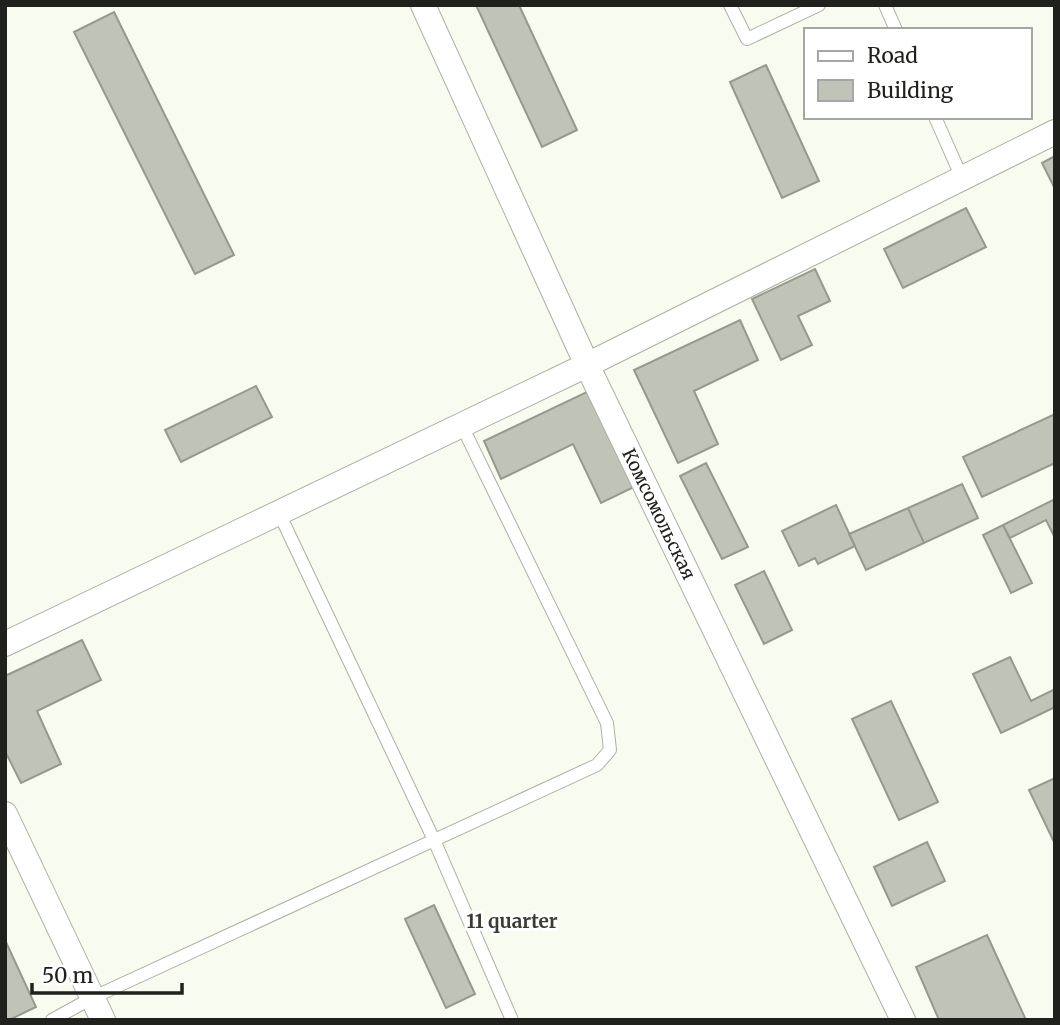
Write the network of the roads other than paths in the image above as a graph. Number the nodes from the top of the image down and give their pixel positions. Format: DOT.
graph roads {
  1 [pos="423,5"];
  2 [pos="730,5"];
  3 [pos="819,5"];
  4 [pos="885,5"];
  5 [pos="895,28"];
  6 [pos="937,119"];
  7 [pos="1055,132"];
  8 [pos="962,178"];
  9 [pos="587,365"];
  10 [pos="462,426"];
  11 [pos="279,513"];
  12 [pos="5,645"];
  13 [pos="5,814"];
  14 [pos="434,840"];
  15 [pos="98,1009"];
  16 [pos="52,1020"];
  17 [pos="512,1020"];
  18 [pos="903,1020"];
  1 -- 9 [label="street, Комсомольская"];
  2 -- 3 [label="lane"];
  4 -- 5 [label="lane"];
  6 -- 8 [label="lane"];
  7 -- 8 [label="street"];
  8 -- 9 [label="street"];
  9 -- 10 [label="street"];
  9 -- 18 [label="street, Комсомольская"];
  10 -- 11 [label="street"];
  10 -- 14 [label="lane"];
  11 -- 12 [label="street"];
  11 -- 14 [label="lane"];
  13 -- 15 [label="street"];
  14 -- 15 [label="lane"];
  14 -- 17 [label="lane"];
  15 -- 16 [label="lane"];
}
